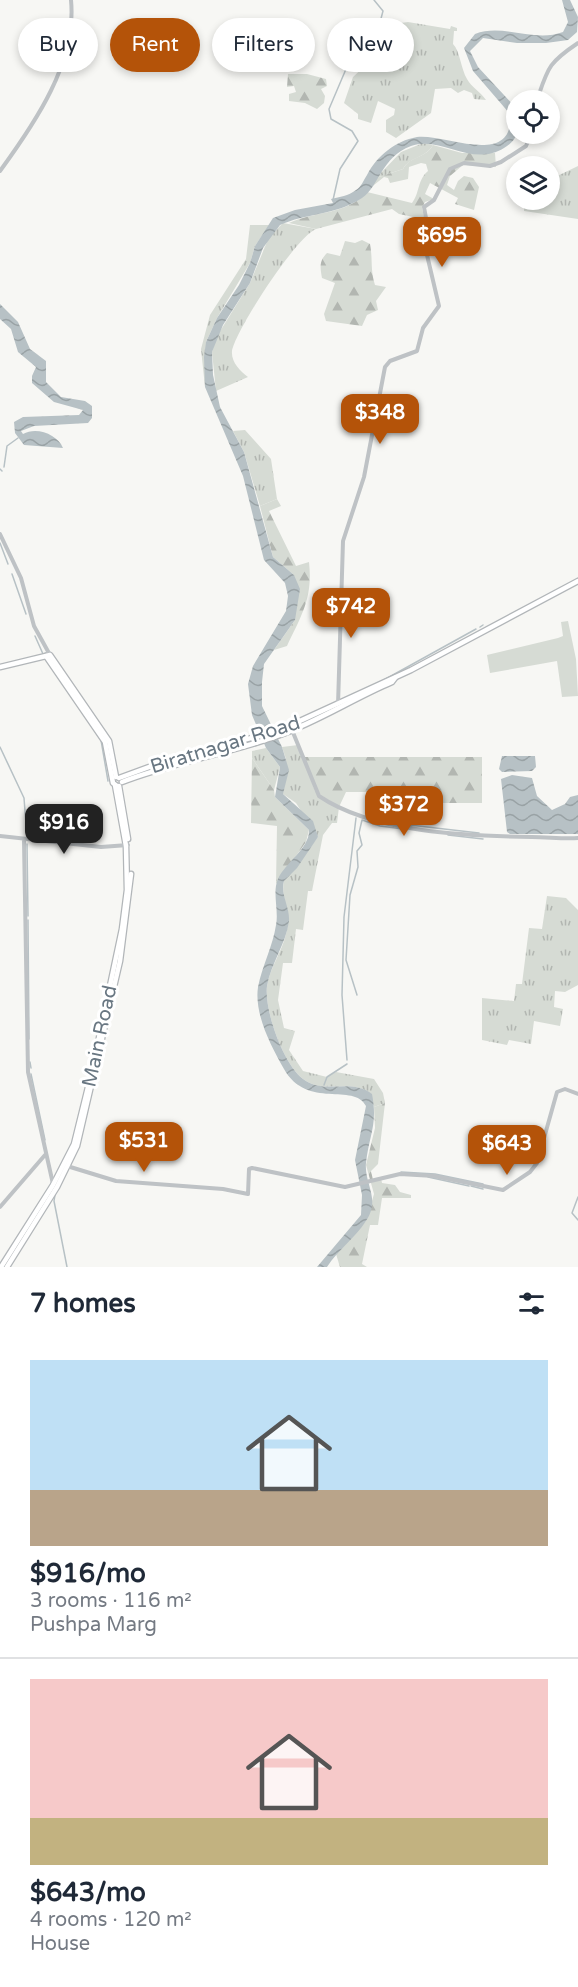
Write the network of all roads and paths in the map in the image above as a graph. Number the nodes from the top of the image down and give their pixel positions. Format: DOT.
graph roads {
  1 [pos="71,0"];
  2 [pos="578,43"];
  3 [pos="540,90"];
  4 [pos="527,144"];
  5 [pos="0,171"];
  6 [pos="0,534"];
  7 [pos="578,581"];
  8 [pos="48,656"];
  9 [pos="0,668"];
  10 [pos="338,706"];
  11 [pos="292,730"];
  12 [pos="279,733"];
  13 [pos="117,781"];
  14 [pos="0,836"];
  15 [pos="578,838"];
  16 [pos="24,841"];
  17 [pos="127,845"];
  18 [pos="578,1094"];
  19 [pos="46,1155"];
  20 [pos="65,1165"];
  21 [pos="53,1185"];
  22 [pos="0,1207"];
  23 [pos="1,1267"];
  24 [pos="7,1267"];
  1 -- 5 [label="street"];
  2 -- 3 [label="street"];
  4 -- 10 [label="street"];
  6 -- 8 [label="street"];
  7 -- 10 [label="main road, Biratnagar Road"];
  8 -- 9 [label="main road"];
  8 -- 13 [label="main road, Main Road"];
  10 -- 11 [label="main road, Biratnagar Road"];
  10 -- 12 [label="main road, Biratnagar Road"];
  11 -- 12 [label="main road, Biratnagar Road"];
  11 -- 15 [label="street"];
  12 -- 13 [label="main road, Biratnagar Road"];
  13 -- 17 [label="main road, Main Road"];
  14 -- 16 [label="street"];
  16 -- 17 [label="street"];
  16 -- 19 [label="street"];
  17 -- 20 [label="main road, Main Road"];
  18 -- 20 [label="street"];
  19 -- 21 [label="street"];
  19 -- 22 [label="street"];
  20 -- 21 [label="main road, Main Road"];
  20 -- 24 [label="main road, Main Road"];
  21 -- 23 [label="main road, Main Road"];
}
